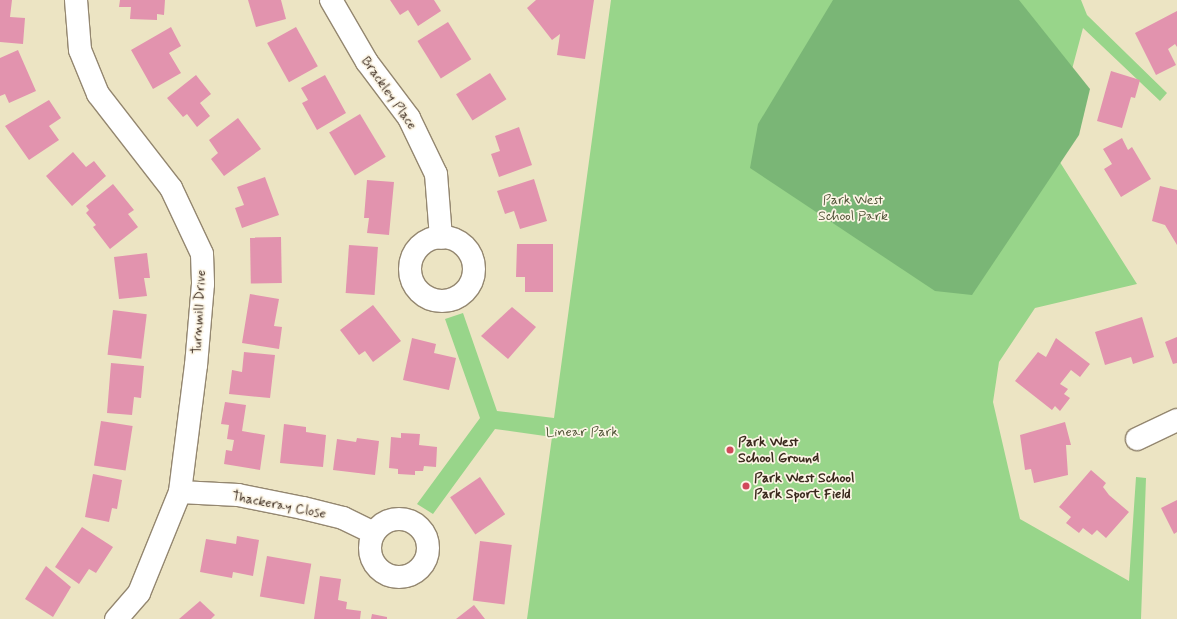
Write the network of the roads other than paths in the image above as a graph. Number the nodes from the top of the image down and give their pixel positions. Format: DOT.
graph roads {
  1 [pos="76,0"];
  2 [pos="331,0"];
  3 [pos="441,238"];
  4 [pos="1177,420"];
  5 [pos="1137,439"];
  6 [pos="180,492"];
  7 [pos="374,533"];
  8 [pos="116,619"];
  1 -- 6 [label="street, Turnmill Drive"];
  2 -- 3 [label="street, Brackley Place"];
  4 -- 5 [label="street"];
  6 -- 7 [label="street, Thackeray Close"];
  6 -- 8 [label="street, Turnmill Drive"];
}
